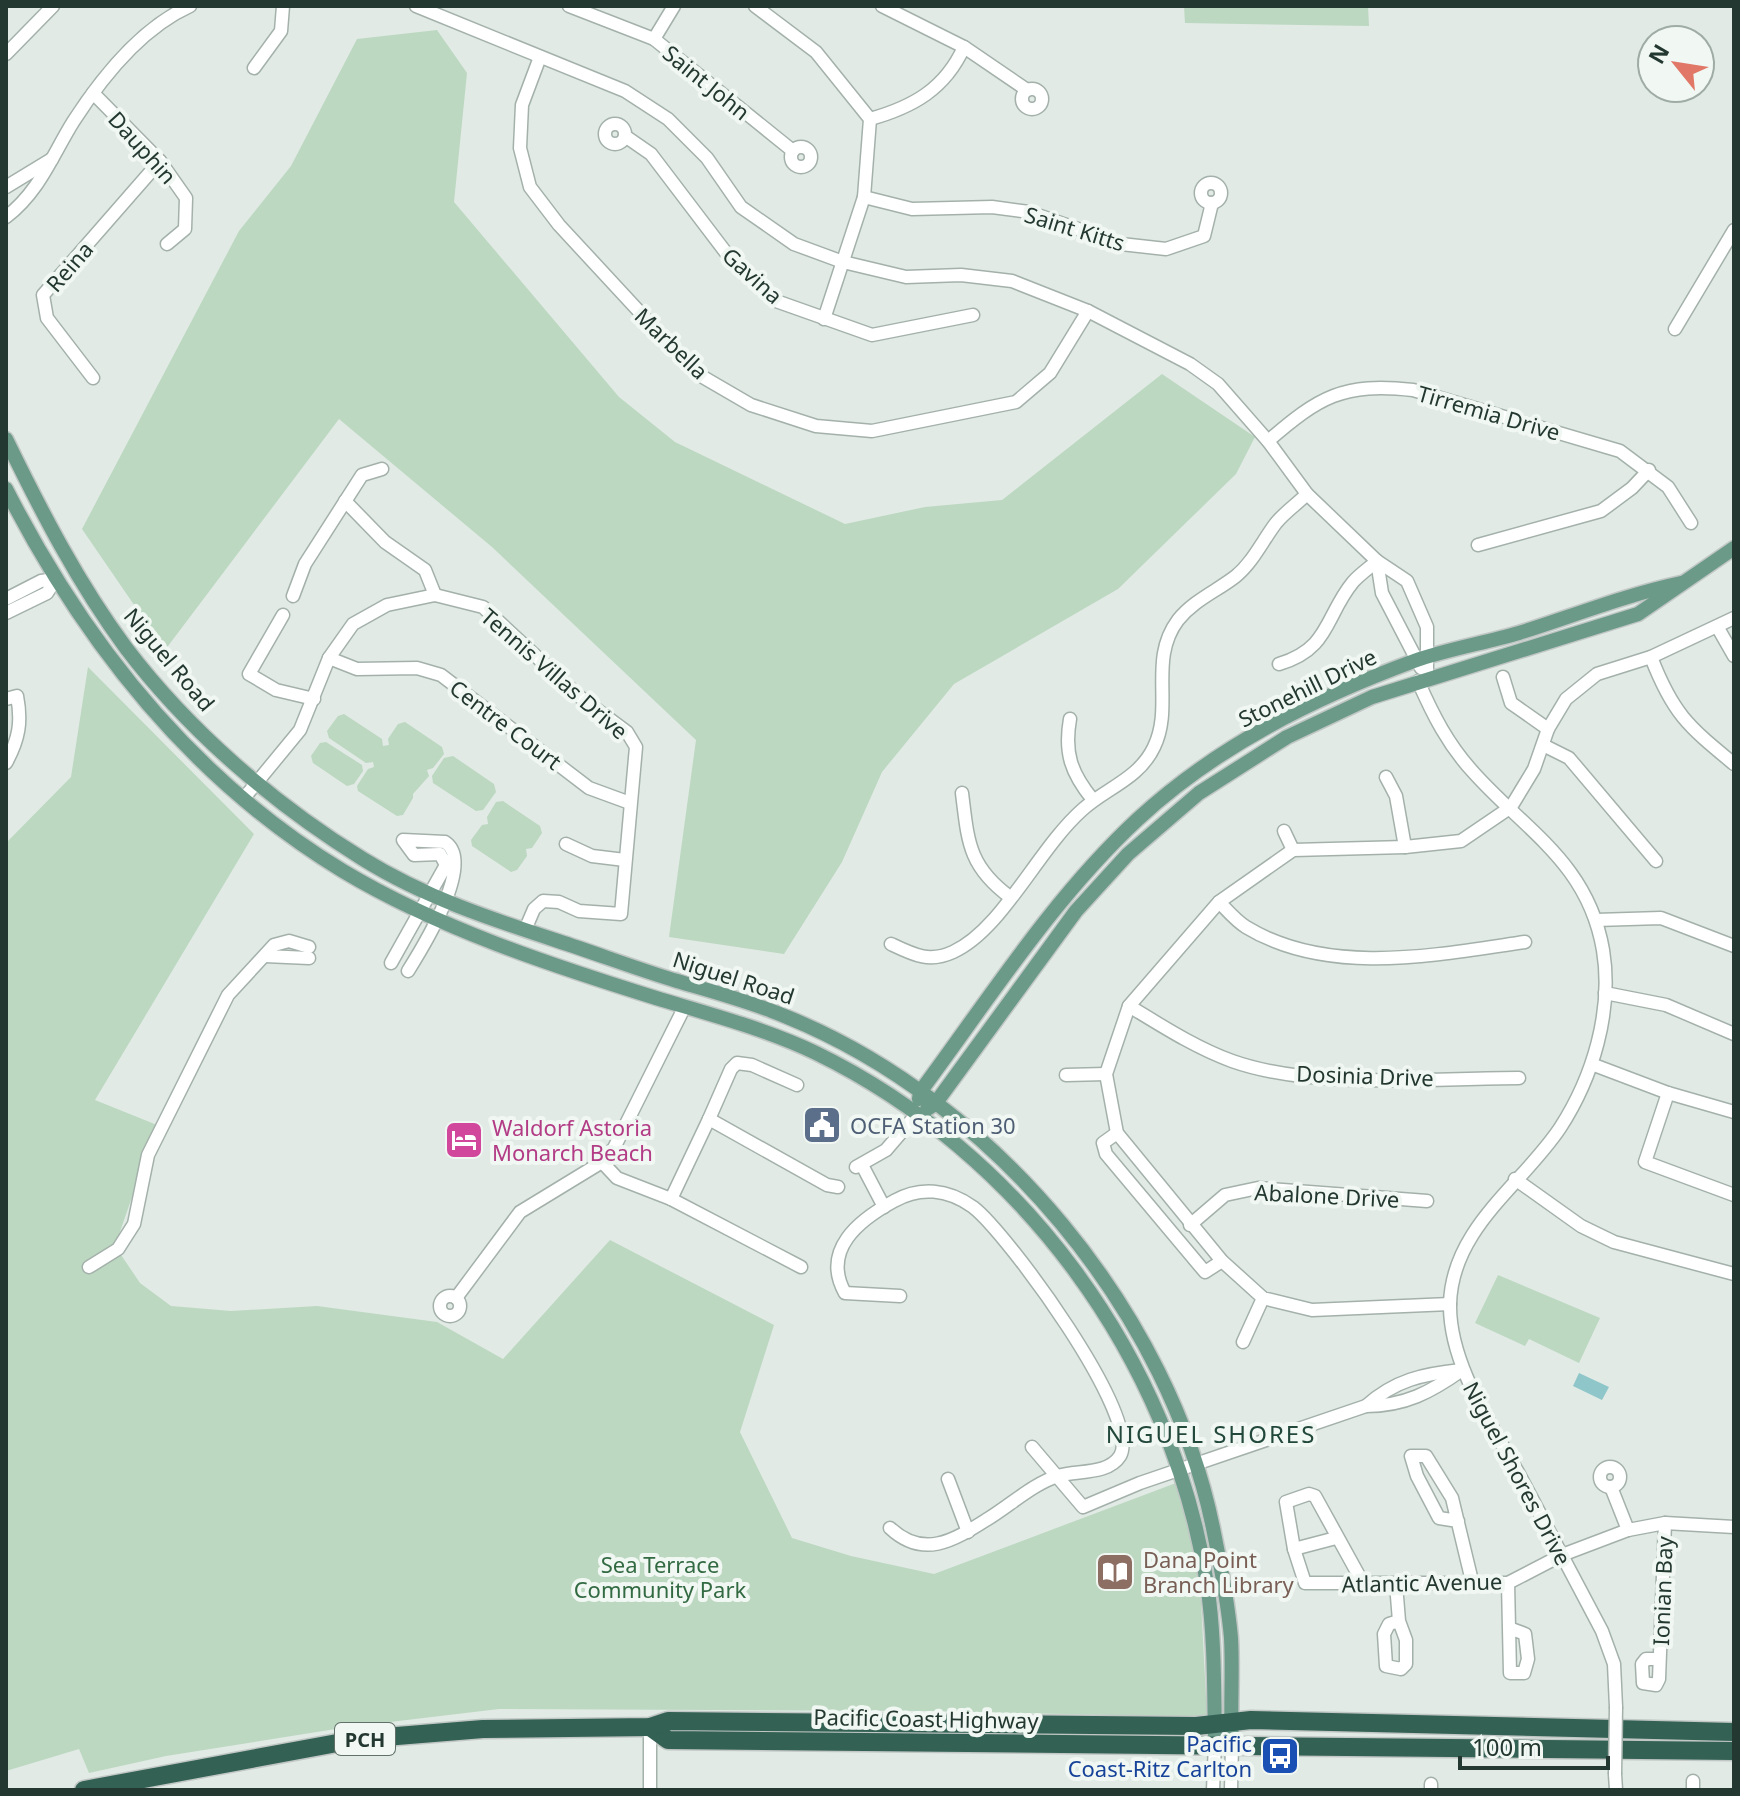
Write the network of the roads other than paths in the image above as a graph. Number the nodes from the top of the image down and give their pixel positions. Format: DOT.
graph roads {
  1 [pos="53,6"];
  2 [pos="190,6"];
  3 [pos="283,6"];
  4 [pos="416,6"];
  5 [pos="569,6"];
  6 [pos="674,6"];
  7 [pos="755,6"];
  8 [pos="882,6"];
  9 [pos="446,11"];
  10 [pos="654,39"];
  11 [pos="964,47"];
  12 [pos="6,54"];
  13 [pos="540,57"];
  14 [pos="254,68"];
  15 [pos="1027,90"];
  16 [pos="93,93"];
  17 [pos="870,119"];
  18 [pos="625,136"];
  19 [pos="793,151"];
  20 [pos="55,157"];
  21 [pos="160,161"];
  22 [pos="6,187"];
  23 [pos="864,197"];
  24 [pos="1212,203"];
  25 [pos="7,214"];
  26 [pos="1734,230"];
  27 [pos="167,244"];
  28 [pos="843,262"];
  29 [pos="1088,311"];
  30 [pos="973,315"];
  31 [pos="824,319"];
  32 [pos="1675,329"];
  33 [pos="93,378"];
  34 [pos="6,439"];
  35 [pos="1268,441"];
  36 [pos="382,469"];
  37 [pos="1649,470"];
  38 [pos="6,489"];
  39 [pos="1307,494"];
  40 [pos="345,501"];
  41 [pos="1691,523"];
  42 [pos="1478,545"];
  43 [pos="1734,548"];
  44 [pos="1377,561"];
  45 [pos="74,569"];
  46 [pos="56,579"];
  47 [pos="1688,581"];
  48 [pos="435,595"];
  49 [pos="293,596"];
  50 [pos="6,599"];
  51 [pos="6,613"];
  52 [pos="283,615"];
  53 [pos="1734,618"];
  54 [pos="1718,628"];
  55 [pos="1734,656"];
  56 [pos="1651,657"];
  57 [pos="329,658"];
  58 [pos="1422,659"];
  59 [pos="1279,664"];
  60 [pos="1503,677"];
  61 [pos="1424,679"];
  62 [pos="12,697"];
  63 [pos="314,699"];
  64 [pos="1070,719"];
  65 [pos="1548,729"];
  66 [pos="1543,745"];
  67 [pos="6,763"];
  68 [pos="1734,764"];
  69 [pos="1386,777"];
  70 [pos="258,782"];
  71 [pos="962,793"];
  72 [pos="244,798"];
  73 [pos="1093,800"];
  74 [pos="630,803"];
  75 [pos="1511,807"];
  76 [pos="1284,831"];
  77 [pos="566,844"];
  78 [pos="1405,847"];
  79 [pos="1293,850"];
  80 [pos="625,860"];
  81 [pos="1656,861"];
  82 [pos="1010,897"];
  83 [pos="438,898"];
  84 [pos="1219,902"];
  85 [pos="428,915"];
  86 [pos="1596,920"];
  87 [pos="525,930"];
  88 [pos="1525,942"];
  89 [pos="891,944"];
  90 [pos="1734,946"];
  91 [pos="309,952"];
  92 [pos="391,963"];
  93 [pos="408,971"];
  94 [pos="1605,993"];
  95 [pos="685,1006"];
  96 [pos="1129,1006"];
  97 [pos="1734,1034"];
  98 [pos="1594,1065"];
  99 [pos="1106,1074"];
  100 [pos="1066,1075"];
  101 [pos="1519,1078"];
  102 [pos="797,1085"];
  103 [pos="920,1092"];
  104 [pos="1668,1093"];
  105 [pos="935,1104"];
  106 [pos="1734,1112"];
  107 [pos="916,1115"];
  108 [pos="709,1119"];
  109 [pos="1117,1133"];
  110 [pos="602,1162"];
  111 [pos="1515,1179"];
  112 [pos="838,1187"];
  113 [pos="1734,1195"];
  114 [pos="671,1199"];
  115 [pos="1427,1201"];
  116 [pos="884,1207"];
  117 [pos="1190,1225"];
  118 [pos="1222,1261"];
  119 [pos="89,1267"];
  120 [pos="801,1267"];
  121 [pos="1734,1274"];
  122 [pos="900,1296"];
  123 [pos="456,1298"];
  124 [pos="1263,1298"];
  125 [pos="1450,1304"];
  126 [pos="1243,1342"];
  127 [pos="1462,1370"];
  128 [pos="1366,1406"];
  129 [pos="1032,1447"];
  130 [pos="1194,1464"];
  131 [pos="1178,1470"];
  132 [pos="1056,1476"];
  133 [pos="948,1479"];
  134 [pos="1611,1487"];
  135 [pos="1458,1521"];
  136 [pos="1665,1523"];
  137 [pos="1734,1527"];
  138 [pos="890,1528"];
  139 [pos="1628,1530"];
  140 [pos="968,1532"];
  141 [pos="1336,1538"];
  142 [pos="1294,1549"];
  143 [pos="1562,1555"];
  144 [pos="1472,1581"];
  145 [pos="1363,1583"];
  146 [pos="1508,1583"];
  147 [pos="1396,1584"];
  148 [pos="1399,1621"];
  149 [pos="1509,1628"];
  150 [pos="1659,1659"];
  151 [pos="650,1727"];
  152 [pos="1734,1732"];
  153 [pos="1223,1734"];
  154 [pos="1734,1751"];
  155 [pos="84,1790"];
  156 [pos="650,1790"];
  157 [pos="1213,1790"];
  158 [pos="1231,1790"];
  159 [pos="1616,1790"];
  1 -- 12 [label="street"];
  2 -- 16 [label="street"];
  3 -- 14 [label="street"];
  4 -- 9 [label="street"];
  5 -- 10 [label="street, Saint John"];
  6 -- 10 [label="street"];
  7 -- 17 [label="street"];
  8 -- 11 [label="street"];
  9 -- 13 [label="street"];
  10 -- 19 [label="street, Saint John"];
  11 -- 15 [label="street"];
  11 -- 17 [label="street"];
  13 -- 28 [label="street"];
  13 -- 29 [label="street, Marbella"];
  16 -- 20 [label="street"];
  16 -- 21 [label="street, Dauphin"];
  17 -- 23 [label="street"];
  18 -- 31 [label="street, Gavina"];
  20 -- 22 [label="street"];
  20 -- 25 [label="street"];
  21 -- 27 [label="street, Dauphin"];
  21 -- 33 [label="street, Reina"];
  23 -- 24 [label="street, Saint Kitts"];
  23 -- 28 [label="street"];
  26 -- 32 [label="street"];
  28 -- 29 [label="street"];
  28 -- 31 [label="street"];
  29 -- 35 [label="street"];
  30 -- 31 [label="street, Gavina"];
  34 -- 45 [label="main road, Niguel Road"];
  35 -- 37 [label="street, Tirremia Drive"];
  35 -- 39 [label="street"];
  36 -- 40 [label="street"];
  37 -- 41 [label="street, Tirremia Drive"];
  37 -- 42 [label="street"];
  38 -- 46 [label="main road, Niguel Road"];
  39 -- 44 [label="street"];
  39 -- 73 [label="street"];
  40 -- 48 [label="street"];
  40 -- 49 [label="street"];
  43 -- 47 [label="main road, Stonehill Drive"];
  44 -- 58 [label="street"];
  44 -- 58 [label="street"];
  44 -- 59 [label="street"];
  45 -- 46 [label="main road"];
  45 -- 70 [label="main road, Niguel Road"];
  46 -- 50 [label="street"];
  46 -- 51 [label="street"];
  46 -- 72 [label="main road, Niguel Road"];
  47 -- 58 [label="main road, Stonehill Drive"];
  47 -- 61 [label="main road, Stonehill Drive"];
  48 -- 57 [label="street, Tennis Villas Drive"];
  48 -- 74 [label="street, Tennis Villas Drive"];
  52 -- 63 [label="street"];
  53 -- 54 [label="street"];
  54 -- 55 [label="street"];
  54 -- 56 [label="street"];
  56 -- 65 [label="street"];
  56 -- 68 [label="street"];
  57 -- 63 [label="street, Tennis Villas Drive"];
  57 -- 74 [label="street, Centre Court"];
  58 -- 61 [label="street"];
  58 -- 103 [label="main road, Stonehill Drive"];
  60 -- 65 [label="street"];
  61 -- 75 [label="street, Niguel Shores Drive"];
  61 -- 105 [label="main road, Stonehill Drive"];
  62 -- 67 [label="street"];
  63 -- 70 [label="street, Tennis Villas Drive"];
  64 -- 73 [label="street"];
  65 -- 66 [label="street"];
  66 -- 75 [label="street"];
  66 -- 81 [label="street"];
  69 -- 78 [label="street"];
  70 -- 72 [label="street, Tennis Villas Drive"];
  70 -- 83 [label="main road, Niguel Road"];
  71 -- 82 [label="street"];
  72 -- 85 [label="main road, Niguel Road"];
  73 -- 82 [label="street"];
  74 -- 80 [label="street, Tennis Villas Drive"];
  75 -- 78 [label="street"];
  75 -- 86 [label="street, Niguel Shores Drive"];
  76 -- 79 [label="street"];
  77 -- 80 [label="street"];
  78 -- 79 [label="street"];
  79 -- 84 [label="street"];
  80 -- 87 [label="street, Tennis Villas Drive"];
  82 -- 89 [label="street"];
  83 -- 83 [label="street"];
  83 -- 85 [label="street"];
  83 -- 87 [label="main road, Niguel Road"];
  84 -- 88 [label="street"];
  84 -- 96 [label="street"];
  85 -- 92 [label="street"];
  85 -- 93 [label="street"];
  85 -- 95 [label="main road, Niguel Road"];
  86 -- 90 [label="street"];
  86 -- 94 [label="street, Niguel Shores Drive"];
  87 -- 103 [label="main road, Niguel Road"];
  91 -- 119 [label="street"];
  94 -- 97 [label="street"];
  94 -- 98 [label="street, Niguel Shores Drive"];
  95 -- 107 [label="main road, Niguel Road"];
  95 -- 110 [label="street"];
  96 -- 99 [label="street"];
  96 -- 101 [label="street, Dosinia Drive"];
  98 -- 104 [label="street"];
  98 -- 111 [label="street, Niguel Shores Drive"];
  99 -- 100 [label="street"];
  99 -- 109 [label="street"];
  102 -- 108 [label="street"];
  103 -- 105 [label="main road, Niguel Road"];
  103 -- 107 [label="main road, Stonehill Drive"];
  104 -- 106 [label="street"];
  104 -- 113 [label="street"];
  105 -- 107 [label="main road, Stonehill Drive"];
  105 -- 130 [label="main road, Niguel Road"];
  107 -- 116 [label="street, Stonehill Drive"];
  107 -- 131 [label="main road, Niguel Road"];
  108 -- 112 [label="street"];
  108 -- 114 [label="street"];
  109 -- 117 [label="street"];
  109 -- 118 [label="street"];
  110 -- 114 [label="street"];
  110 -- 123 [label="street"];
  111 -- 121 [label="street"];
  111 -- 125 [label="street, Niguel Shores Drive"];
  114 -- 120 [label="street"];
  115 -- 117 [label="street, Abalone Drive"];
  116 -- 122 [label="street"];
  116 -- 132 [label="street"];
  117 -- 118 [label="street"];
  118 -- 124 [label="street"];
  124 -- 125 [label="street"];
  124 -- 126 [label="street"];
  125 -- 127 [label="street, Niguel Shores Drive"];
  127 -- 128 [label="street"];
  127 -- 128 [label="street"];
  127 -- 143 [label="street, Niguel Shores Drive"];
  128 -- 130 [label="street"];
  129 -- 132 [label="street"];
  130 -- 131 [label="street"];
  130 -- 153 [label="main road, Niguel Road"];
  131 -- 132 [label="street"];
  131 -- 153 [label="main road, Niguel Road"];
  132 -- 140 [label="street"];
  133 -- 140 [label="street"];
  134 -- 139 [label="street"];
  135 -- 135 [label="street"];
  135 -- 144 [label="street"];
  136 -- 137 [label="street, Atlantic Avenue"];
  136 -- 139 [label="street, Atlantic Avenue"];
  136 -- 150 [label="street, Ionian Bay"];
  138 -- 140 [label="street"];
  139 -- 143 [label="street, Atlantic Avenue"];
  141 -- 142 [label="street"];
  141 -- 142 [label="street, Atlantic Avenue"];
  141 -- 145 [label="street"];
  142 -- 145 [label="street, Atlantic Avenue"];
  143 -- 146 [label="street, Atlantic Avenue"];
  143 -- 159 [label="street, Niguel Shores Drive, bridge"];
  144 -- 146 [label="street, Atlantic Avenue"];
  144 -- 147 [label="street, Atlantic Avenue"];
  145 -- 147 [label="street, Atlantic Avenue"];
  146 -- 149 [label="street"];
  147 -- 148 [label="street"];
  151 -- 153 [label="highway, Pacific Coast Highway / PCH"];
  151 -- 153 [label="highway, Pacific Coast Highway / PCH"];
  151 -- 155 [label="highway, Pacific Coast Highway / PCH"];
  151 -- 156 [label="street"];
  152 -- 153 [label="highway, Pacific Coast Highway / PCH"];
  153 -- 154 [label="highway, Pacific Coast Highway / PCH"];
  153 -- 157 [label="street"];
  153 -- 158 [label="street"];
}
